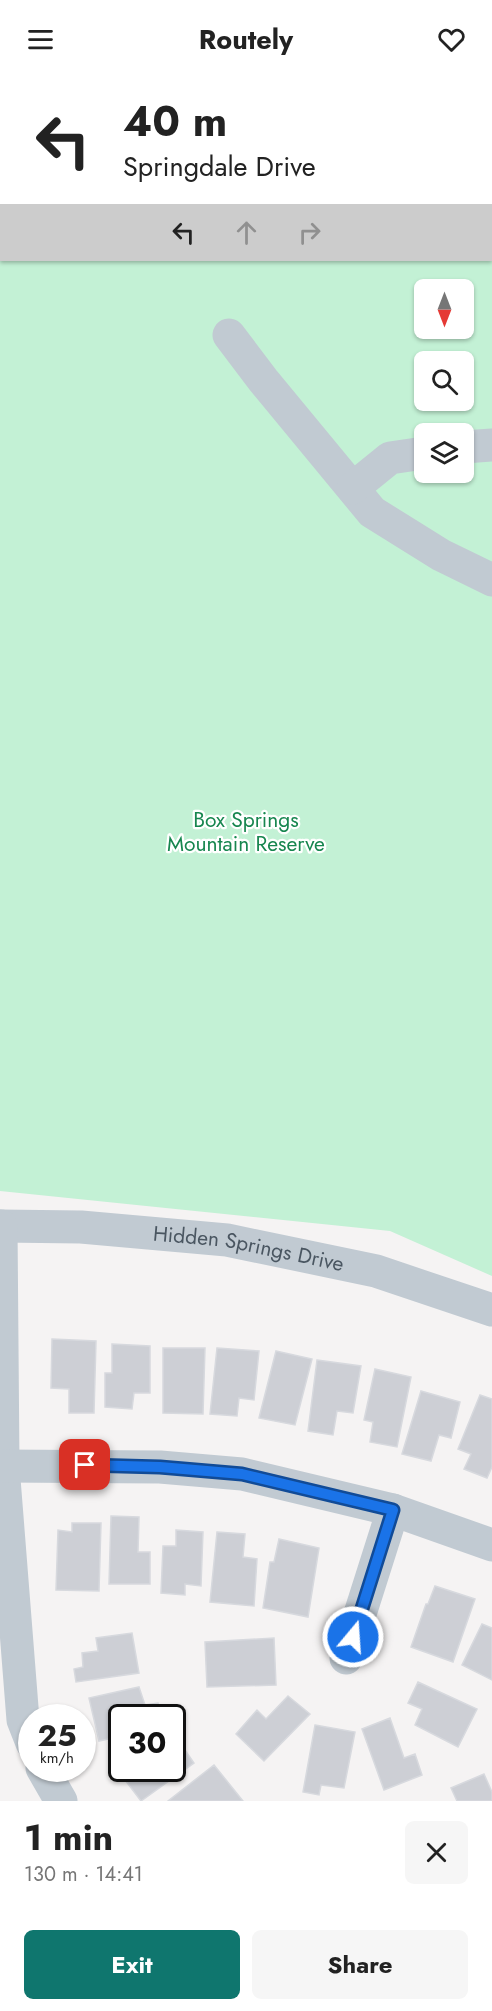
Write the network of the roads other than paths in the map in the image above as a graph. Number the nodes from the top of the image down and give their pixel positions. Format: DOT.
graph roads {
  1 [pos="229,335"];
  2 [pos="492,445"];
  3 [pos="474,446"];
  4 [pos="414,454"];
  5 [pos="353,488"];
  6 [pos="492,580"];
  7 [pos="1,1226"];
  8 [pos="492,1310"];
  9 [pos="1,1466"];
  10 [pos="393,1510"];
  11 [pos="492,1545"];
  12 [pos="346,1658"];
  13 [pos="22,1704"];
  14 [pos="50,1782"];
  15 [pos="61,1801"];
  1 -- 5 [label="street"];
  2 -- 3 [label="street"];
  4 -- 5 [label="street"];
  5 -- 6 [label="street"];
  7 -- 8 [label="street, Hidden Springs Drive"];
  7 -- 9 [label="street"];
  9 -- 10 [label="street"];
  9 -- 13 [label="street"];
  10 -- 11 [label="street"];
  10 -- 12 [label="street"];
  14 -- 15 [label="street"];
}
